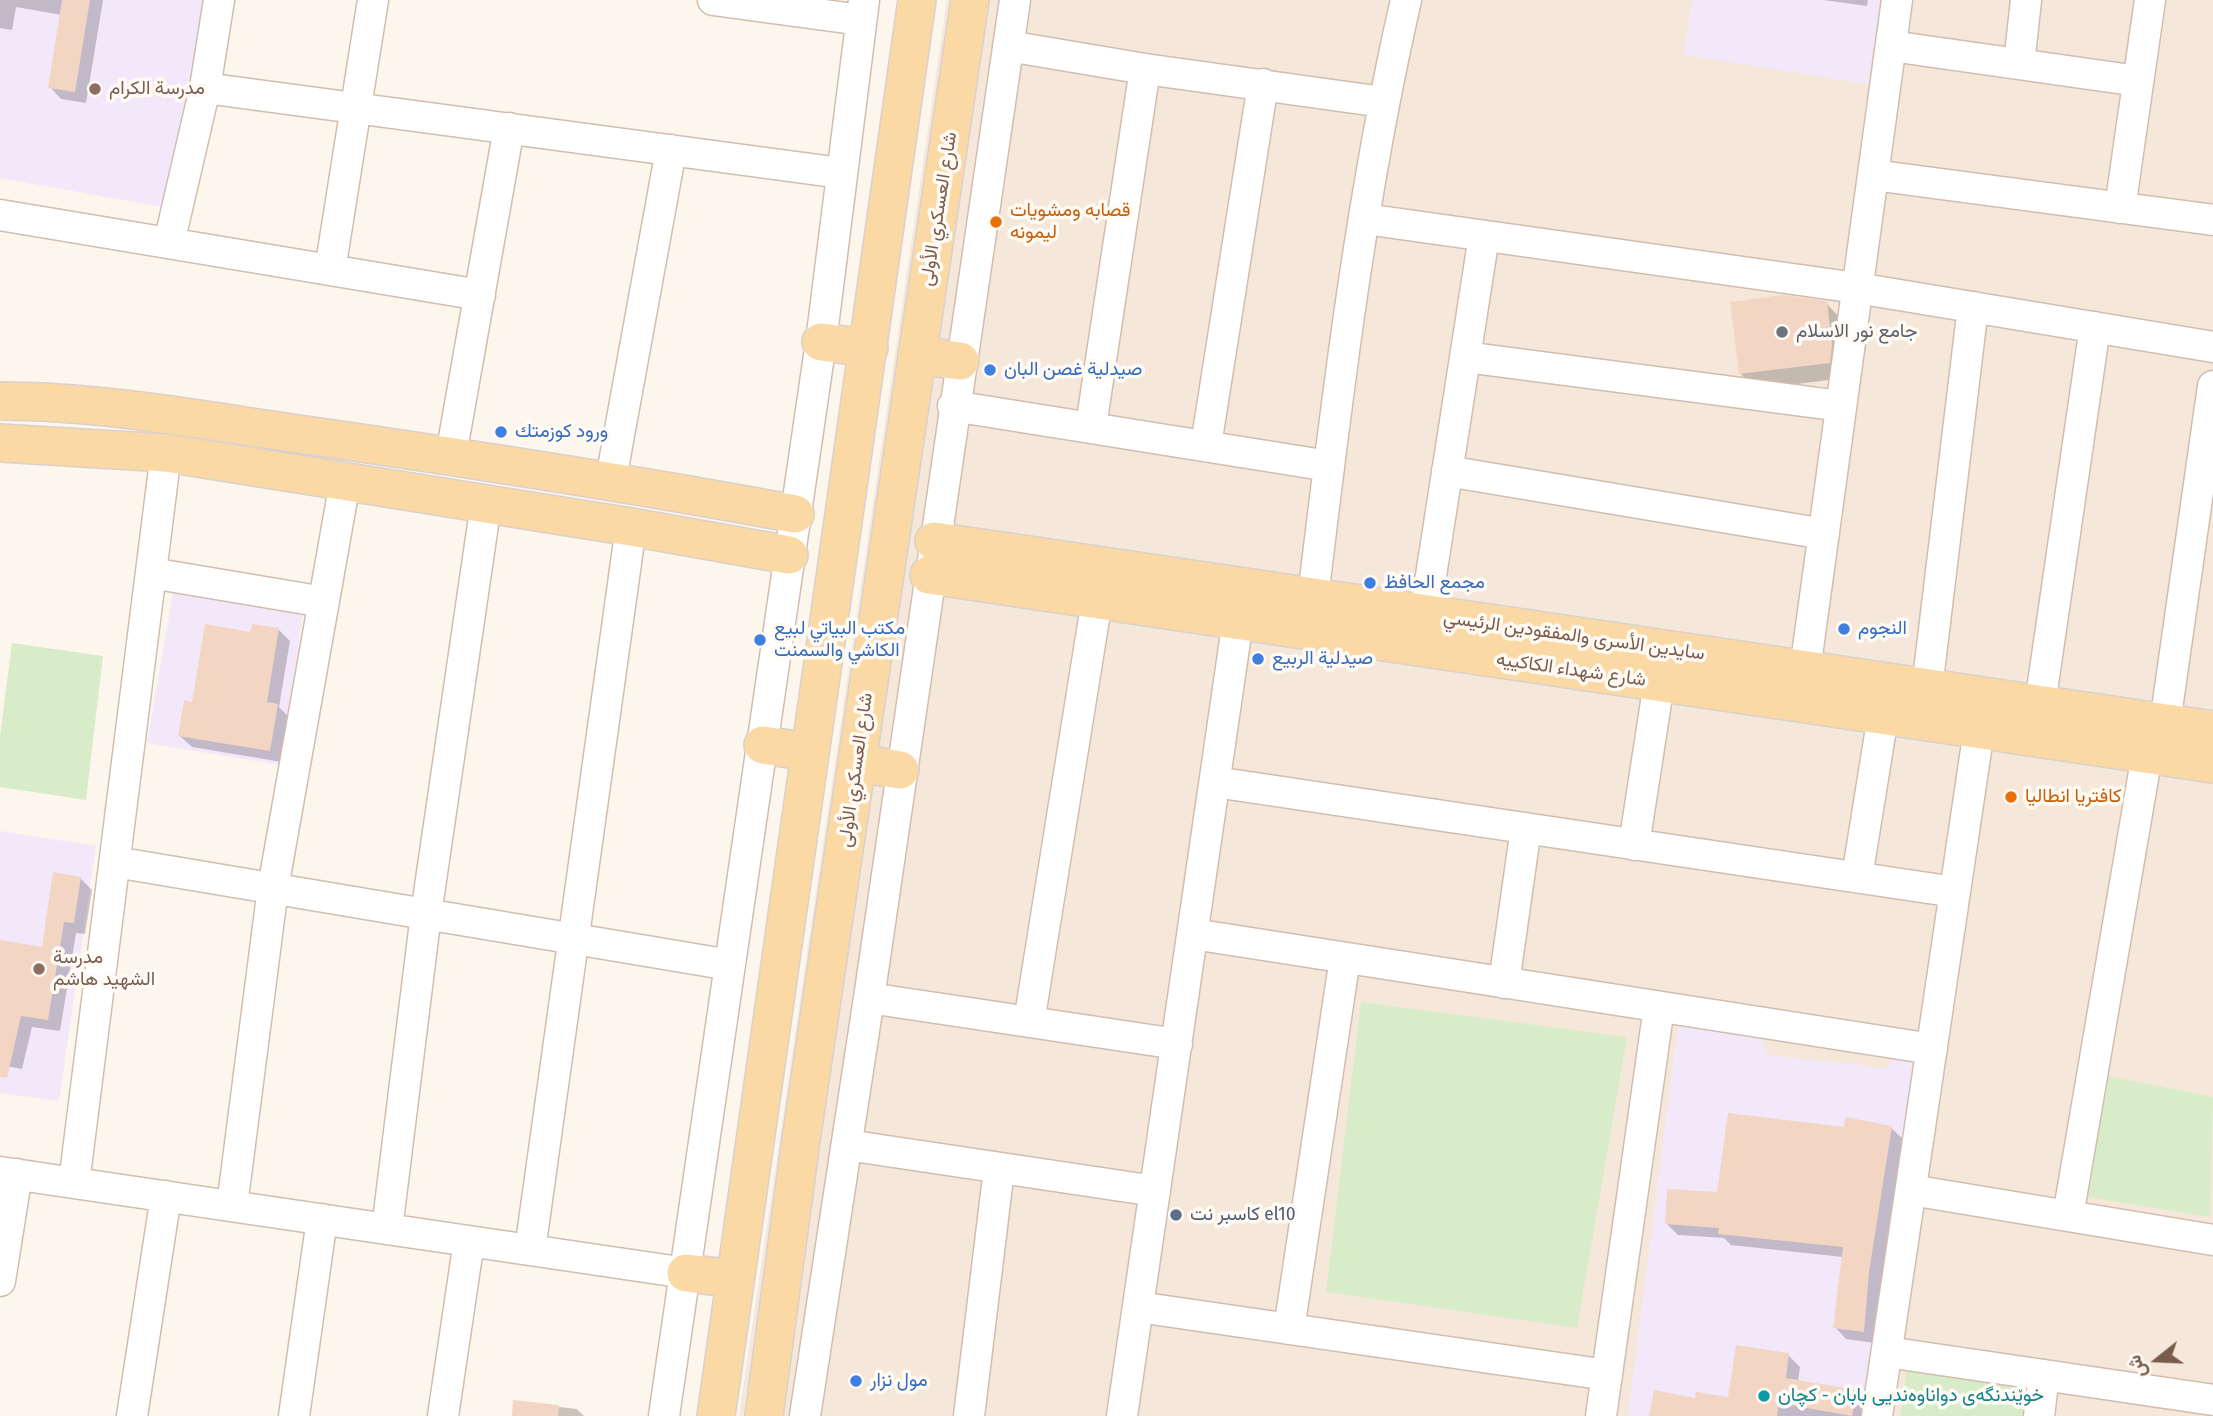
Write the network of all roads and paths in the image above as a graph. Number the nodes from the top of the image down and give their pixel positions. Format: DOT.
graph roads {
  1 [pos="219,0"];
  2 [pos="373,0"];
  3 [pos="713,0"];
  4 [pos="917,0"];
  5 [pos="970,0"];
  6 [pos="1014,0"];
  7 [pos="1406,0"];
  8 [pos="1897,0"];
  9 [pos="2026,0"];
  10 [pos="2150,0"];
  11 [pos="863,10"];
  12 [pos="1007,46"];
  13 [pos="1891,47"];
  14 [pos="2019,64"];
  15 [pos="1145,69"];
  16 [pos="2138,81"];
  17 [pos="1263,84"];
  18 [pos="205,88"];
  19 [pos="1383,102"];
  20 [pos="356,108"];
  21 [pos="509,128"];
  22 [pos="671,150"];
  23 [pos="841,173"];
  24 [pos="1873,175"];
  25 [pos="2120,208"];
  26 [pos="0,215"];
  27 [pos="1365,219"];
  28 [pos="2213,220"];
  29 [pos="1484,236"];
  30 [pos="169,243"];
  31 [pos="330,270"];
  32 [pos="1857,288"];
  33 [pos="480,295"];
  34 [pos="1973,307"];
  35 [pos="2095,327"];
  36 [pos="821,342"];
  37 [pos="2213,346"];
  38 [pos="869,348"];
  39 [pos="917,355"];
  40 [pos="1465,357"];
  41 [pos="960,360"];
  42 [pos="2213,386"];
  43 [pos="0,401"];
  44 [pos="953,406"];
  45 [pos="1841,406"];
  46 [pos="1091,426"];
  47 [pos="0,443"];
  48 [pos="1206,444"];
  49 [pos="166,453"];
  50 [pos="451,456"];
  51 [pos="2207,465"];
  52 [pos="1329,466"];
  53 [pos="1447,471"];
  54 [pos="611,479"];
  55 [pos="345,482"];
  56 [pos="677,492"];
  57 [pos="486,505"];
  58 [pos="795,514"];
  59 [pos="844,522"];
  60 [pos="631,527"];
  61 [pos="890,530"];
  62 [pos="668,534"];
  63 [pos="1824,534"];
  64 [pos="789,555"];
  65 [pos="932,558"];
  66 [pos="836,567"];
  67 [pos="151,573"];
  68 [pos="884,575"];
  69 [pos="1313,597"];
  70 [pos="1097,600"];
  71 [pos="324,603"];
  72 [pos="1425,614"];
  73 [pos="1238,620"];
  74 [pos="1805,670"];
  75 [pos="1659,682"];
  76 [pos="1927,688"];
  77 [pos="2040,704"];
  78 [pos="1883,716"];
  79 [pos="2165,723"];
  80 [pos="1979,730"];
  81 [pos="2213,730"];
  82 [pos="763,745"];
  83 [pos="809,752"];
  84 [pos="2147,755"];
  85 [pos="857,763"];
  86 [pos="2213,764"];
  87 [pos="900,770"];
  88 [pos="1214,782"];
  89 [pos="1526,828"];
  90 [pos="1634,845"];
  91 [pos="115,862"];
  92 [pos="1857,877"];
  93 [pos="273,888"];
  94 [pos="1955,892"];
  95 [pos="426,914"];
  96 [pos="1192,934"];
  97 [pos="575,939"];
  98 [pos="1345,958"];
  99 [pos="730,965"];
  100 [pos="1504,983"];
  101 [pos="869,998"];
  102 [pos="1659,1007"];
  103 [pos="1029,1022"];
  104 [pos="1177,1044"];
  105 [pos="1932,1049"];
  106 [pos="848,1145"];
  107 [pos="999,1169"];
  108 [pos="8,1173"];
  109 [pos="74,1182"];
  110 [pos="1911,1190"];
  111 [pos="1155,1191"];
  112 [pos="166,1196"];
  113 [pos="232,1206"];
  114 [pos="2068,1216"];
  115 [pos="322,1219"];
  116 [pos="387,1229"];
  117 [pos="2213,1240"];
  118 [pos="469,1241"];
  119 [pos="530,1250"];
  120 [pos="687,1273"];
  121 [pos="735,1279"];
  122 [pos="0,1281"];
  123 [pos="1138,1307"];
  124 [pos="1289,1329"];
  125 [pos="1887,1352"];
  126 [pos="2044,1375"];
  127 [pos="1607,1376"];
  128 [pos="2199,1404"];
  129 [pos="132,1416"];
  130 [pos="294,1416"];
  131 [pos="443,1416"];
  132 [pos="664,1416"];
  133 [pos="716,1416"];
  134 [pos="764,1416"];
  135 [pos="805,1416"];
  136 [pos="969,1416"];
  137 [pos="1122,1416"];
  138 [pos="1601,1416"];
  139 [pos="1877,1416"];
  140 [pos="2039,1416"];
  1 -- 18 [label="street"];
  2 -- 20 [label="street"];
  3 -- 11 [label="street"];
  4 -- 38 [label="main road"];
  5 -- 39 [label="main road, شارع العسكري الأولى"];
  6 -- 12 [label="street"];
  7 -- 19 [label="street"];
  8 -- 13 [label="street"];
  9 -- 14 [label="street"];
  10 -- 16 [label="street"];
  11 -- 23 [label="street"];
  12 -- 15 [label="street"];
  12 -- 41 [label="street"];
  13 -- 14 [label="street"];
  13 -- 24 [label="street"];
  14 -- 16 [label="street"];
  15 -- 17 [label="street"];
  15 -- 46 [label="street"];
  16 -- 25 [label="street"];
  17 -- 19 [label="street"];
  17 -- 48 [label="street"];
  18 -- 20 [label="street"];
  18 -- 30 [label="street"];
  19 -- 27 [label="street"];
  20 -- 21 [label="street"];
  20 -- 31 [label="street"];
  21 -- 22 [label="street"];
  21 -- 33 [label="street"];
  22 -- 23 [label="street"];
  22 -- 54 [label="street"];
  23 -- 36 [label="street"];
  24 -- 25 [label="street"];
  24 -- 32 [label="street"];
  25 -- 28 [label="street"];
  26 -- 30 [label="street"];
  27 -- 29 [label="street"];
  27 -- 52 [label="street"];
  29 -- 32 [label="street"];
  29 -- 40 [label="street"];
  30 -- 31 [label="street"];
  31 -- 33 [label="street"];
  32 -- 34 [label="street"];
  32 -- 45 [label="street"];
  33 -- 50 [label="street"];
  34 -- 35 [label="street"];
  34 -- 76 [label="street"];
  35 -- 37 [label="street"];
  35 -- 77 [label="street"];
  36 -- 38 [label="main road"];
  36 -- 58 [label="street"];
  38 -- 59 [label="main road"];
  39 -- 41 [label="main road"];
  39 -- 61 [label="main road, شارع العسكري الأولى"];
  40 -- 45 [label="street"];
  40 -- 53 [label="street"];
  41 -- 44 [label="street"];
  42 -- 51 [label="street"];
  43 -- 50 [label="main road"];
  44 -- 46 [label="street"];
  44 -- 65 [label="street"];
  45 -- 63 [label="street"];
  46 -- 48 [label="street"];
  47 -- 49 [label="main road"];
  48 -- 52 [label="street"];
  49 -- 55 [label="main road"];
  49 -- 67 [label="street"];
  50 -- 54 [label="main road"];
  51 -- 79 [label="street"];
  52 -- 69 [label="street"];
  53 -- 63 [label="street"];
  53 -- 72 [label="street"];
  54 -- 56 [label="main road"];
  55 -- 57 [label="main road"];
  55 -- 71 [label="street"];
  56 -- 58 [label="main road"];
  56 -- 62 [label="main road"];
  57 -- 60 [label="main road"];
  57 -- 95 [label="street"];
  58 -- 64 [label="street"];
  59 -- 61 [label="main road"];
  59 -- 66 [label="main road"];
  60 -- 62 [label="main road"];
  60 -- 97 [label="street"];
  61 -- 68 [label="main road, شارع العسكري الأولى"];
  62 -- 64 [label="main road"];
  63 -- 74 [label="street"];
  64 -- 82 [label="street"];
  65 -- 69 [label="main road, سايدين الأسرى والمفقودين الرئيسي"];
  65 -- 70 [label="main road, شارع شهداء الكاكييه"];
  65 -- 87 [label="street"];
  66 -- 68 [label="main road"];
  66 -- 83 [label="main road"];
  67 -- 71 [label="street"];
  67 -- 91 [label="street"];
  68 -- 85 [label="main road, شارع العسكري الأولى"];
  69 -- 72 [label="main road, سايدين الأسرى والمفقودين الرئيسي"];
  70 -- 73 [label="main road, شارع شهداء الكاكييه"];
  70 -- 103 [label="street"];
  71 -- 93 [label="street"];
  72 -- 74 [label="main road, سايدين الأسرى والمفقودين الرئيسي"];
  73 -- 75 [label="main road, شارع شهداء الكاكييه"];
  73 -- 88 [label="street"];
  74 -- 76 [label="main road, سايدين الأسرى والمفقودين الرئيسي"];
  75 -- 78 [label="main road, شارع شهداء الكاكييه"];
  75 -- 90 [label="street"];
  76 -- 77 [label="main road, سايدين الأسرى والمفقودين الرئيسي"];
  77 -- 79 [label="main road, سايدين الأسرى والمفقودين الرئيسي"];
  78 -- 80 [label="main road, شارع شهداء الكاكييه"];
  78 -- 92 [label="street"];
  79 -- 81 [label="main road, سايدين الأسرى والمفقودين الرئيسي"];
  80 -- 84 [label="main road, شارع شهداء الكاكييه"];
  80 -- 94 [label="street"];
  82 -- 83 [label="main road"];
  82 -- 99 [label="street"];
  83 -- 121 [label="main road"];
  84 -- 86 [label="main road, شارع شهداء الكاكييه"];
  84 -- 114 [label="street"];
  85 -- 87 [label="main road"];
  85 -- 134 [label="main road, شارع العسكري الأولى"];
  87 -- 101 [label="street"];
  88 -- 89 [label="street"];
  88 -- 96 [label="street"];
  89 -- 90 [label="street"];
  89 -- 100 [label="street"];
  90 -- 92 [label="street"];
  91 -- 93 [label="street"];
  91 -- 109 [label="street"];
  92 -- 94 [label="street"];
  93 -- 95 [label="street"];
  93 -- 113 [label="street"];
  94 -- 105 [label="street"];
  95 -- 97 [label="street"];
  95 -- 116 [label="street"];
  96 -- 98 [label="street"];
  96 -- 104 [label="street"];
  97 -- 99 [label="street"];
  97 -- 119 [label="street"];
  98 -- 100 [label="street"];
  98 -- 124 [label="street"];
  99 -- 120 [label="street"];
  100 -- 102 [label="street"];
  101 -- 103 [label="street"];
  101 -- 106 [label="street"];
  102 -- 105 [label="street"];
  102 -- 127 [label="street"];
  103 -- 104 [label="street"];
  104 -- 111 [label="street"];
  105 -- 110 [label="street"];
  106 -- 107 [label="street"];
  106 -- 135 [label="street"];
  107 -- 111 [label="street"];
  107 -- 136 [label="street"];
  108 -- 109 [label="street"];
  108 -- 122 [label="street"];
  109 -- 112 [label="street"];
  110 -- 114 [label="street"];
  110 -- 125 [label="street"];
  111 -- 123 [label="street"];
  112 -- 113 [label="street"];
  112 -- 129 [label="street"];
  113 -- 115 [label="street"];
  114 -- 117 [label="street"];
  115 -- 116 [label="street"];
  115 -- 130 [label="street"];
  116 -- 118 [label="street"];
  118 -- 119 [label="street"];
  118 -- 131 [label="street"];
  119 -- 120 [label="street"];
  120 -- 121 [label="main road"];
  120 -- 132 [label="street"];
  121 -- 133 [label="main road"];
  123 -- 124 [label="street"];
  123 -- 137 [label="street"];
  124 -- 127 [label="street"];
  125 -- 126 [label="street"];
  125 -- 139 [label="street"];
  126 -- 128 [label="street"];
  126 -- 140 [label="street"];
  127 -- 138 [label="street"];
}
